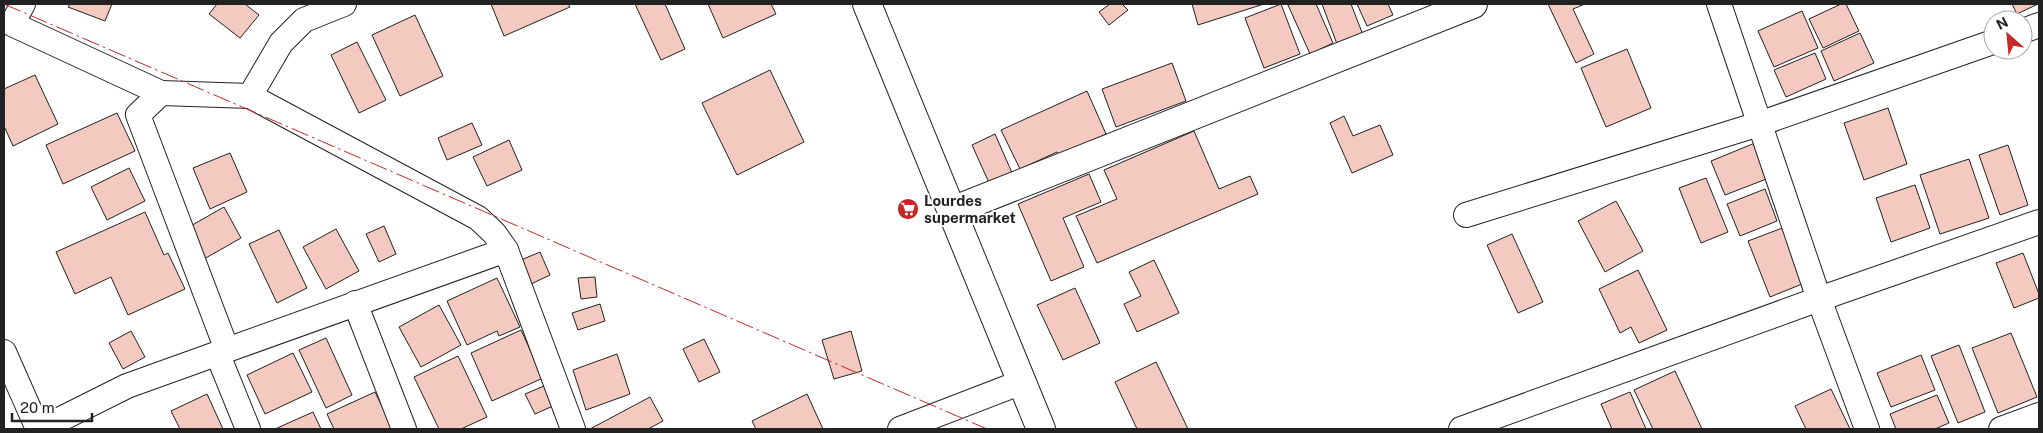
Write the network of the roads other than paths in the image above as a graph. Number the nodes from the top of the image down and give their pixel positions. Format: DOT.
graph roads {
  1 [pos="23,4"];
  2 [pos="344,4"];
  3 [pos="867,4"];
  4 [pos="1473,4"];
  5 [pos="1720,4"];
  6 [pos="1983,46"];
  7 [pos="161,93"];
  8 [pos="250,96"];
  9 [pos="1759,124"];
  10 [pos="952,211"];
  11 [pos="1466,215"];
  12 [pos="2039,222"];
  13 [pos="506,250"];
  14 [pos="1819,299"];
  15 [pos="355,303"];
  16 [pos="4,352"];
  17 [pos="223,352"];
  18 [pos="1022,382"];
  19 [pos="2039,415"];
  20 [pos="40,429"];
  21 [pos="248,429"];
  22 [pos="404,429"];
  23 [pos="573,429"];
  24 [pos="900,429"];
  25 [pos="1041,429"];
  26 [pos="1461,429"];
  27 [pos="1867,429"];
  28 [pos="2000,429"];
  1 -- 7 [label="street"];
  2 -- 8 [label="street"];
  3 -- 10 [label="street"];
  4 -- 10 [label="street"];
  5 -- 9 [label="street"];
  6 -- 9 [label="street"];
  7 -- 8 [label="street"];
  7 -- 17 [label="street"];
  8 -- 13 [label="street"];
  9 -- 11 [label="street"];
  9 -- 14 [label="street"];
  10 -- 18 [label="street"];
  12 -- 14 [label="street"];
  13 -- 15 [label="street"];
  13 -- 23 [label="street"];
  14 -- 26 [label="street"];
  14 -- 27 [label="street"];
  15 -- 17 [label="street"];
  15 -- 22 [label="street"];
  16 -- 20 [label="street"];
  17 -- 20 [label="street"];
  17 -- 21 [label="street"];
  18 -- 24 [label="street"];
  18 -- 25 [label="street"];
  19 -- 28 [label="street"];
}
